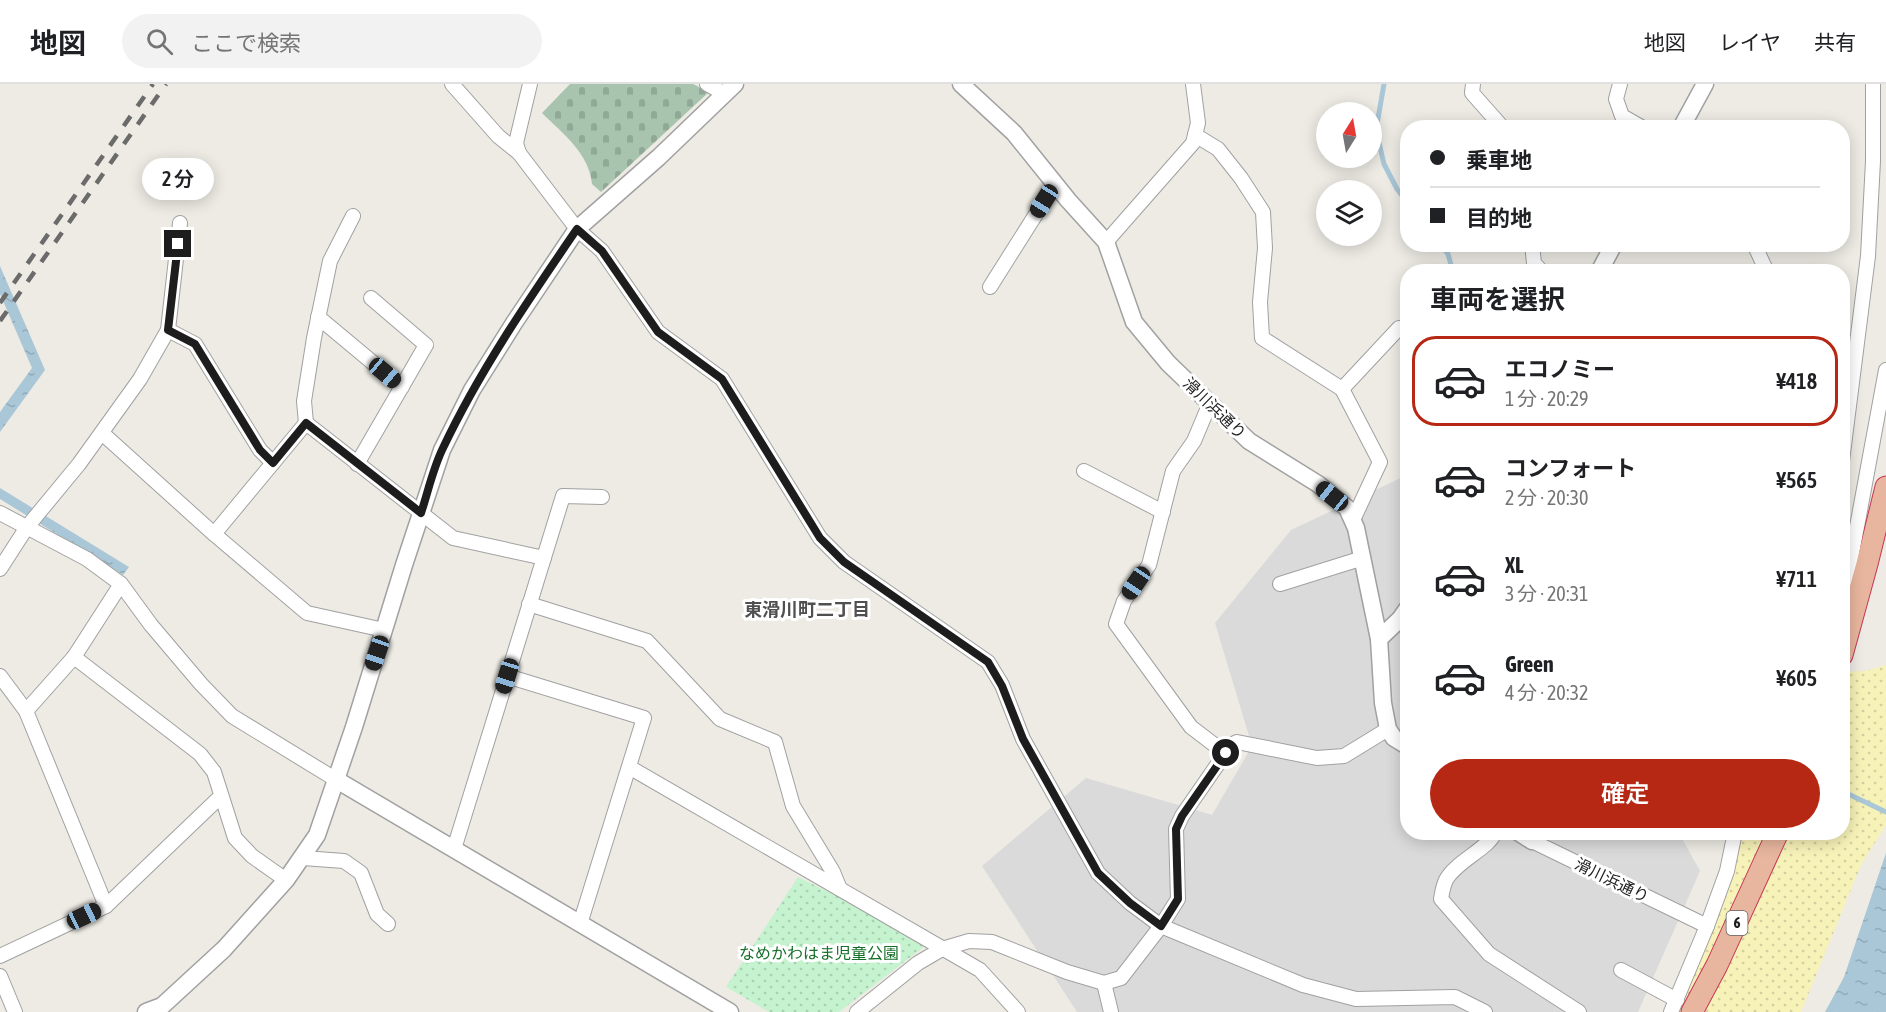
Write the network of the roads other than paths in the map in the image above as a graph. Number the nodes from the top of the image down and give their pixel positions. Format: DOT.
graph roads {
  1 [pos="453,84"];
  2 [pos="530,84"];
  3 [pos="707,84"];
  4 [pos="961,84"];
  5 [pos="1193,84"];
  6 [pos="1473,84"];
  7 [pos="1620,84"];
  8 [pos="1704,84"];
  9 [pos="1873,84"];
  10 [pos="730,89"];
  11 [pos="1496,120"];
  12 [pos="1629,120"];
  13 [pos="1685,120"];
  14 [pos="1195,135"];
  15 [pos="519,153"];
  16 [pos="1055,184"];
  17 [pos="353,216"];
  18 [pos="180,223"];
  19 [pos="577,229"];
  20 [pos="1106,242"];
  21 [pos="990,286"];
  22 [pos="371,298"];
  23 [pos="318,317"];
  24 [pos="1399,328"];
  25 [pos="168,330"];
  26 [pos="1886,370"];
  27 [pos="402,387"];
  28 [pos="1342,389"];
  29 [pos="1850,398"];
  30 [pos="1210,403"];
  31 [pos="306,423"];
  32 [pos="102,433"];
  33 [pos="273,463"];
  34 [pos="357,464"];
  35 [pos="1084,471"];
  36 [pos="1886,487"];
  37 [pos="602,497"];
  38 [pos="1163,512"];
  39 [pos="0,513"];
  40 [pos="421,513"];
  41 [pos="1353,520"];
  42 [pos="27,527"];
  43 [pos="214,534"];
  44 [pos="544,558"];
  45 [pos="1363,558"];
  46 [pos="1850,564"];
  47 [pos="0,569"];
  48 [pos="121,584"];
  49 [pos="1280,584"];
  50 [pos="530,604"];
  51 [pos="1400,619"];
  52 [pos="1850,626"];
  53 [pos="384,630"];
  54 [pos="1379,639"];
  55 [pos="74,657"];
  56 [pos="0,676"];
  57 [pos="507,676"];
  58 [pos="26,711"];
  59 [pos="1388,729"];
  60 [pos="1400,742"];
  61 [pos="1226,753"];
  62 [pos="629,766"];
  63 [pos="335,779"];
  64 [pos="221,796"];
  65 [pos="1492,840"];
  66 [pos="1531,840"];
  67 [pos="1733,840"];
  68 [pos="1774,840"];
  69 [pos="454,849"];
  70 [pos="303,858"];
  71 [pos="286,880"];
  72 [pos="840,890"];
  73 [pos="106,906"];
  74 [pos="388,924"];
  75 [pos="580,924"];
  76 [pos="1161,926"];
  77 [pos="1707,926"];
  78 [pos="942,949"];
  79 [pos="0,956"];
  80 [pos="1621,970"];
  81 [pos="0,976"];
  82 [pos="1104,983"];
  83 [pos="1380,1005"];
  84 [pos="1680,1008"];
  85 [pos="164,1009"];
  86 [pos="15,1012"];
  87 [pos="146,1012"];
  88 [pos="730,1012"];
  89 [pos="857,1012"];
  90 [pos="1018,1012"];
  91 [pos="1111,1012"];
  92 [pos="1485,1012"];
  93 [pos="1579,1012"];
  1 -- 15 [label="street"];
  2 -- 15 [label="street"];
  3 -- 10 [label="street"];
  4 -- 16 [label="street, 滑川浜通り"];
  5 -- 14 [label="street"];
  6 -- 11 [label="street"];
  7 -- 12 [label="street"];
  8 -- 13 [label="street"];
  9 -- 29 [label="street"];
  10 -- 19 [label="street"];
  14 -- 20 [label="street"];
  14 -- 28 [label="street"];
  15 -- 19 [label="street"];
  16 -- 20 [label="street, 滑川浜通り"];
  16 -- 21 [label="street"];
  17 -- 23 [label="street"];
  18 -- 25 [label="street"];
  19 -- 40 [label="street"];
  19 -- 76 [label="street"];
  20 -- 30 [label="street, 滑川浜通り"];
  22 -- 27 [label="street"];
  23 -- 27 [label="street"];
  23 -- 31 [label="street"];
  24 -- 28 [label="street"];
  25 -- 32 [label="street"];
  25 -- 33 [label="street"];
  26 -- 46 [label="street"];
  27 -- 34 [label="street"];
  28 -- 41 [label="street"];
  30 -- 38 [label="street"];
  30 -- 41 [label="street, 滑川浜通り"];
  31 -- 33 [label="street"];
  31 -- 34 [label="street"];
  32 -- 42 [label="street"];
  32 -- 43 [label="street"];
  33 -- 43 [label="street"];
  34 -- 40 [label="street"];
  35 -- 38 [label="street"];
  36 -- 52 [label="highway"];
  37 -- 44 [label="street"];
  38 -- 61 [label="street"];
  39 -- 42 [label="street"];
  40 -- 44 [label="street"];
  40 -- 53 [label="street"];
  41 -- 45 [label="street, 滑川浜通り"];
  42 -- 47 [label="street"];
  42 -- 48 [label="street"];
  43 -- 53 [label="street"];
  44 -- 50 [label="street"];
  45 -- 49 [label="street"];
  45 -- 54 [label="street, 滑川浜通り"];
  48 -- 55 [label="street"];
  48 -- 63 [label="street"];
  50 -- 57 [label="street"];
  50 -- 72 [label="street"];
  51 -- 54 [label="street"];
  53 -- 63 [label="street"];
  54 -- 59 [label="street, 滑川浜通り"];
  55 -- 58 [label="street"];
  55 -- 64 [label="street"];
  56 -- 58 [label="street"];
  57 -- 62 [label="street"];
  57 -- 69 [label="street"];
  58 -- 73 [label="street"];
  59 -- 60 [label="street"];
  59 -- 61 [label="street"];
  61 -- 76 [label="street"];
  62 -- 72 [label="street"];
  62 -- 75 [label="street"];
  63 -- 69 [label="street"];
  63 -- 70 [label="street"];
  64 -- 71 [label="street"];
  64 -- 73 [label="street"];
  65 -- 93 [label="street"];
  66 -- 77 [label="street, 滑川浜通り"];
  67 -- 77 [label="street"];
  68 -- 84 [label="highway, 6"];
  69 -- 75 [label="street"];
  70 -- 71 [label="street"];
  70 -- 74 [label="street"];
  71 -- 85 [label="street"];
  72 -- 78 [label="street"];
  73 -- 79 [label="street"];
  75 -- 88 [label="street"];
  76 -- 82 [label="street"];
  76 -- 83 [label="street"];
  77 -- 84 [label="street"];
  78 -- 82 [label="street"];
  78 -- 89 [label="street"];
  78 -- 90 [label="street"];
  80 -- 84 [label="street"];
  81 -- 86 [label="street"];
  82 -- 91 [label="street"];
  83 -- 92 [label="street"];
  85 -- 87 [label="street"];
}
